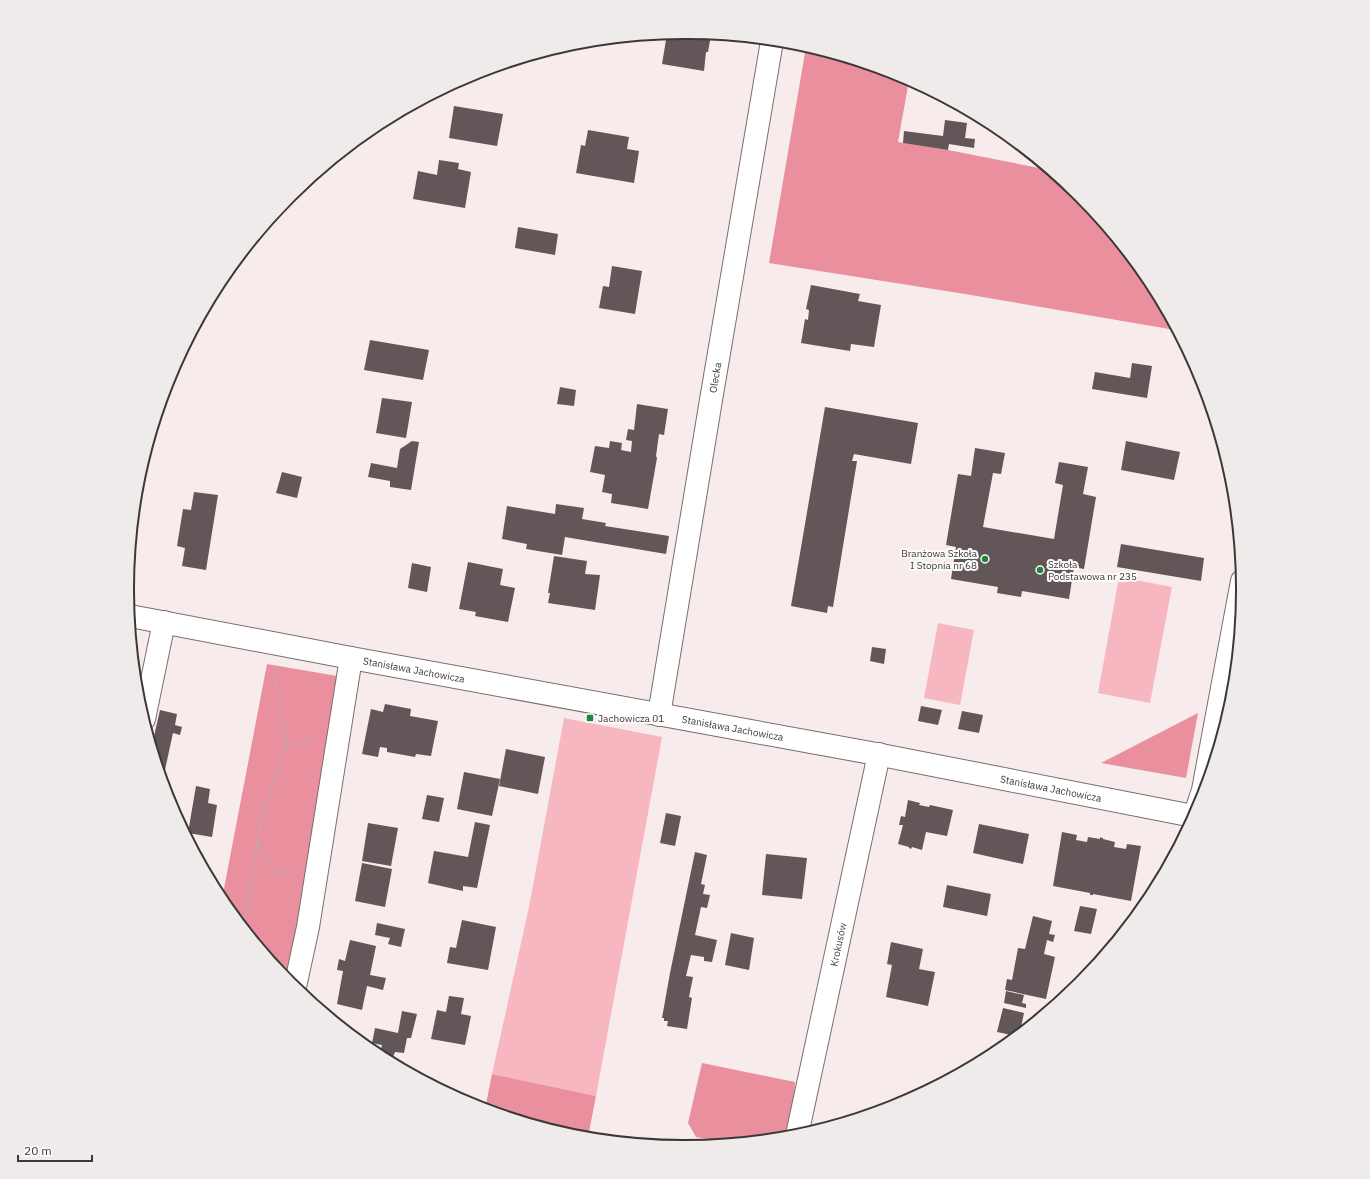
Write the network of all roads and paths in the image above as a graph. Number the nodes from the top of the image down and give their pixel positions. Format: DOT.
graph roads {
  1 [pos="771,46"];
  2 [pos="135,617"];
  3 [pos="164,622"];
  4 [pos="1234,623"];
  5 [pos="351,658"];
  6 [pos="277,660"];
  7 [pos="147,705"];
  8 [pos="659,714"];
  9 [pos="879,754"];
  10 [pos="1209,755"];
  11 [pos="1187,815"];
  12 [pos="258,841"];
  13 [pos="321,851"];
  14 [pos="244,919"];
  15 [pos="297,980"];
  16 [pos="799,1127"];
  1 -- 8 [label="street, Olecka"];
  2 -- 3 [label="street, Stanisława Jachowicza"];
  3 -- 5 [label="street, Stanisława Jachowicza"];
  3 -- 7 [label="street"];
  4 -- 10 [label="street"];
  5 -- 8 [label="street, Stanisława Jachowicza"];
  5 -- 13 [label="street"];
  6 -- 12 [label="path"];
  8 -- 9 [label="street, Stanisława Jachowicza"];
  9 -- 11 [label="street, Stanisława Jachowicza"];
  9 -- 16 [label="street, Krokusów"];
  12 -- 13 [label="path"];
  12 -- 14 [label="path"];
  13 -- 15 [label="street"];
}
